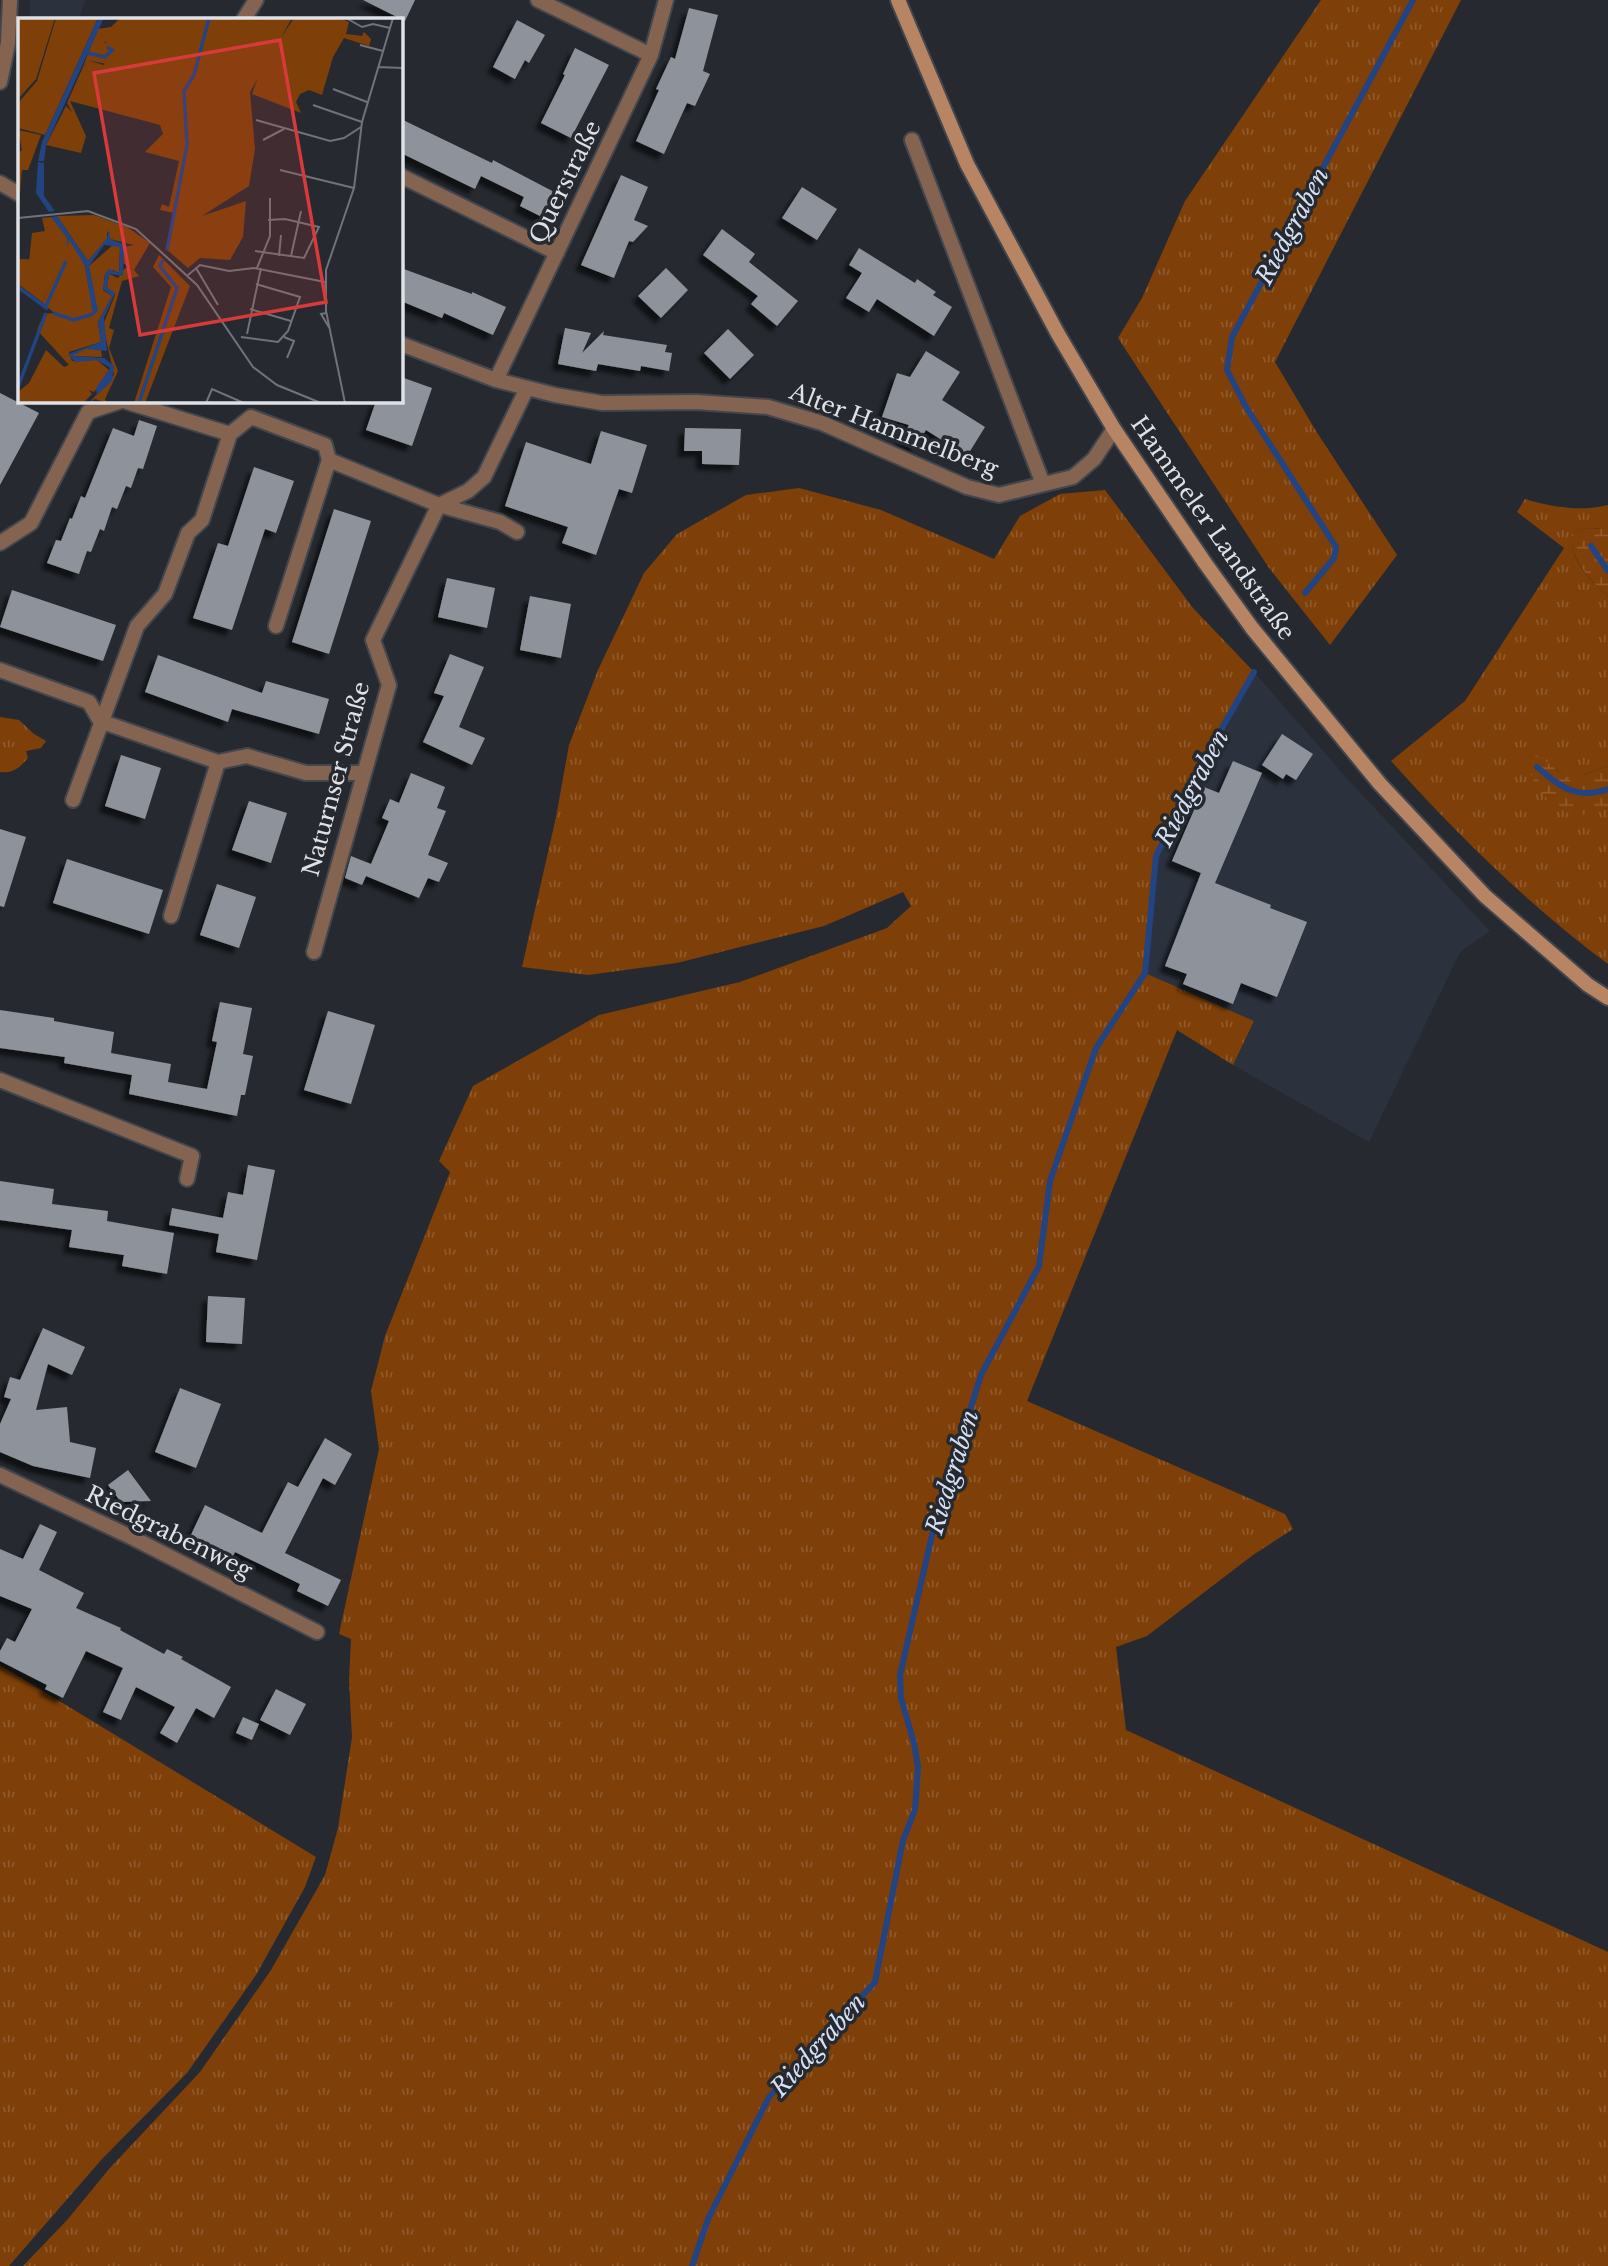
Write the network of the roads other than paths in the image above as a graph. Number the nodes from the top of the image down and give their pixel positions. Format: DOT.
graph roads {
  1 [pos="10,0"];
  2 [pos="256,0"];
  3 [pos="538,0"];
  4 [pos="666,0"];
  5 [pos="898,0"];
  6 [pos="245,18"];
  7 [pos="651,55"];
  8 [pos="0,82"];
  9 [pos="912,140"];
  10 [pos="402,176"];
  11 [pos="0,183"];
  12 [pos="18,193"];
  13 [pos="557,253"];
  14 [pos="402,344"];
  15 [pos="496,380"];
  16 [pos="527,388"];
  17 [pos="119,402"];
  18 [pos="125,402"];
  19 [pos="1114,429"];
  20 [pos="230,434"];
  21 [pos="329,460"];
  22 [pos="1043,484"];
  23 [pos="439,505"];
  24 [pos="517,532"];
  25 [pos="0,543"];
  26 [pos="276,626"];
  27 [pos="0,670"];
  28 [pos="100,721"];
  29 [pos="218,762"];
  30 [pos="363,772"];
  31 [pos="73,800"];
  32 [pos="171,916"];
  33 [pos="314,952"];
  34 [pos="1608,998"];
  35 [pos="0,1080"];
  36 [pos="187,1179"];
  37 [pos="0,1475"];
  38 [pos="317,1632"];
  1 -- 8 [label="street"];
  2 -- 6 [label="street"];
  3 -- 7 [label="street"];
  4 -- 7 [label="street, Querstraße"];
  5 -- 19 [label="main road, Hammeler Landstraße"];
  7 -- 13 [label="street, Querstraße"];
  9 -- 22 [label="street, Alter Hammelberg"];
  10 -- 13 [label="street"];
  11 -- 12 [label="street"];
  13 -- 15 [label="street, Querstraße"];
  14 -- 15 [label="street, Alter Hammelberg"];
  15 -- 16 [label="street, Alter Hammelberg"];
  16 -- 22 [label="street, Alter Hammelberg"];
  16 -- 23 [label="street"];
  17 -- 25 [label="street"];
  18 -- 20 [label="street"];
  19 -- 22 [label="street, Alter Hammelberg"];
  19 -- 34 [label="main road, Hammeler Landstraße"];
  20 -- 21 [label="street"];
  20 -- 28 [label="street"];
  21 -- 23 [label="street"];
  21 -- 26 [label="street"];
  23 -- 24 [label="street"];
  23 -- 30 [label="street, Naturnser Straße"];
  27 -- 28 [label="street"];
  28 -- 29 [label="street"];
  28 -- 31 [label="street"];
  29 -- 30 [label="street"];
  29 -- 32 [label="street"];
  30 -- 33 [label="street, Naturnser Straße"];
  35 -- 36 [label="street"];
  37 -- 38 [label="street, Riedgrabenweg"];
}
